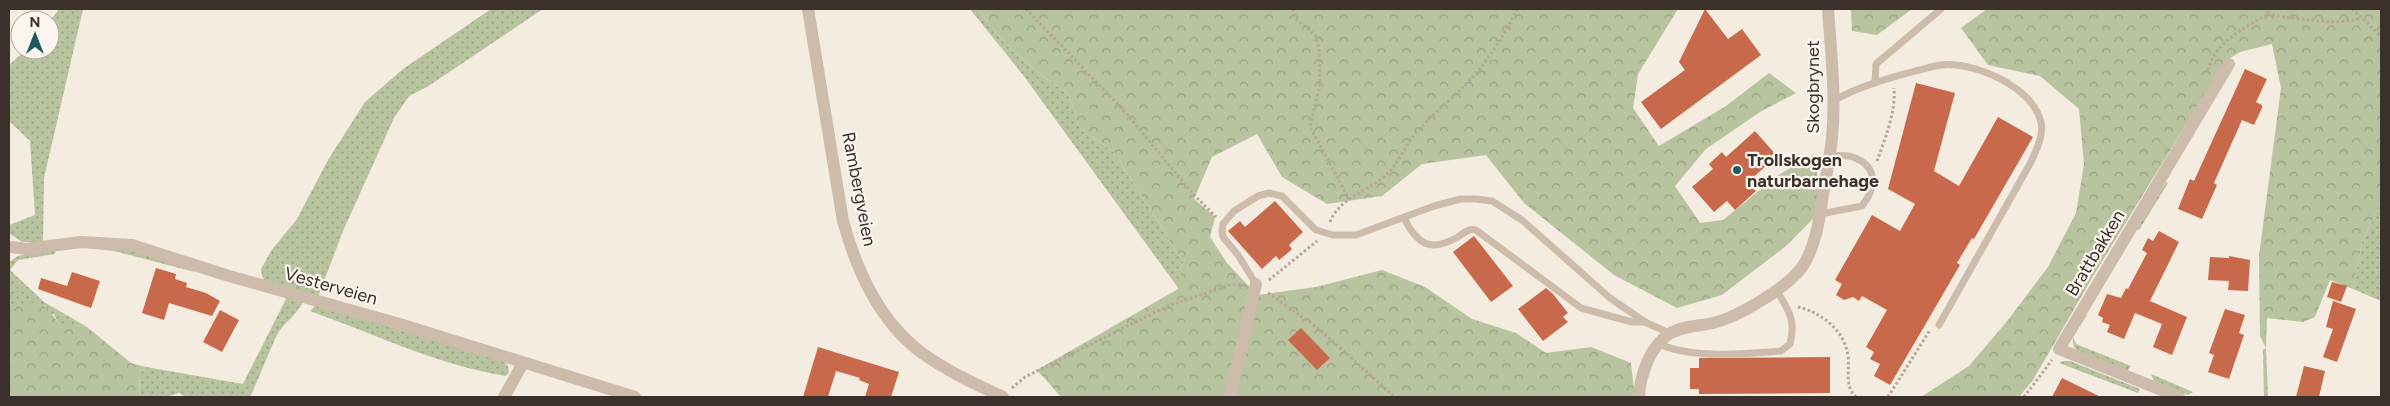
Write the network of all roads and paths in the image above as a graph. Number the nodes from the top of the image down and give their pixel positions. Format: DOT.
graph roads {
  1 [pos="808,9"];
  2 [pos="1026,9"];
  3 [pos="1293,9"];
  4 [pos="1517,9"];
  5 [pos="1828,9"];
  6 [pos="1941,9"];
  7 [pos="2352,9"];
  8 [pos="2267,14"];
  9 [pos="2362,18"];
  10 [pos="2381,36"];
  11 [pos="2229,64"];
  12 [pos="1892,78"];
  13 [pos="1875,83"];
  14 [pos="1833,102"];
  15 [pos="1829,155"];
  16 [pos="1877,163"];
  17 [pos="1349,199"];
  18 [pos="1820,214"];
  19 [pos="1404,218"];
  20 [pos="1223,224"];
  21 [pos="1325,234"];
  22 [pos="12,246"];
  23 [pos="1256,284"];
  24 [pos="1779,295"];
  25 [pos="1645,322"];
  26 [pos="1939,324"];
  27 [pos="1669,333"];
  28 [pos="1659,344"];
  29 [pos="2059,349"];
  30 [pos="523,363"];
  31 [pos="995,396"];
  32 [pos="504,397"];
  33 [pos="635,397"];
  34 [pos="1230,397"];
  35 [pos="1395,397"];
  36 [pos="1639,397"];
  37 [pos="1856,397"];
  38 [pos="1888,397"];
  39 [pos="2024,397"];
  40 [pos="2179,397"];
  1 -- 31 [label="street, Rambergveien"];
  2 -- 20 [label="path"];
  3 -- 17 [label="path"];
  4 -- 17 [label="path"];
  5 -- 14 [label="street, Skogbrynet"];
  6 -- 13 [label="lane"];
  7 -- 9 [label="path"];
  8 -- 9 [label="path"];
  9 -- 10 [label="path"];
  11 -- 29 [label="street, Brattbakken"];
  12 -- 13 [label="lane"];
  12 -- 16 [label="path"];
  12 -- 26 [label="lane"];
  13 -- 14 [label="lane"];
  14 -- 15 [label="street, Skogbrynet"];
  15 -- 18 [label="street, Skogbrynet"];
  15 -- 18 [label="lane"];
  17 -- 21 [label="path"];
  18 -- 24 [label="street, Skogbrynet"];
  19 -- 21 [label="lane"];
  19 -- 25 [label="lane"];
  19 -- 25 [label="lane"];
  20 -- 21 [label="lane"];
  20 -- 23 [label="lane"];
  21 -- 23 [label="path"];
  22 -- 30 [label="street, Vesterveien"];
  23 -- 31 [label="path"];
  23 -- 34 [label="street"];
  23 -- 35 [label="path"];
  24 -- 27 [label="street, Skogbrynet"];
  24 -- 28 [label="lane"];
  24 -- 37 [label="path"];
  25 -- 27 [label="lane"];
  26 -- 38 [label="path"];
  27 -- 28 [label="street"];
  28 -- 36 [label="street"];
  29 -- 39 [label="path"];
  29 -- 40 [label="street"];
  30 -- 32 [label="street"];
  30 -- 33 [label="street, Vesterveien"];
}
